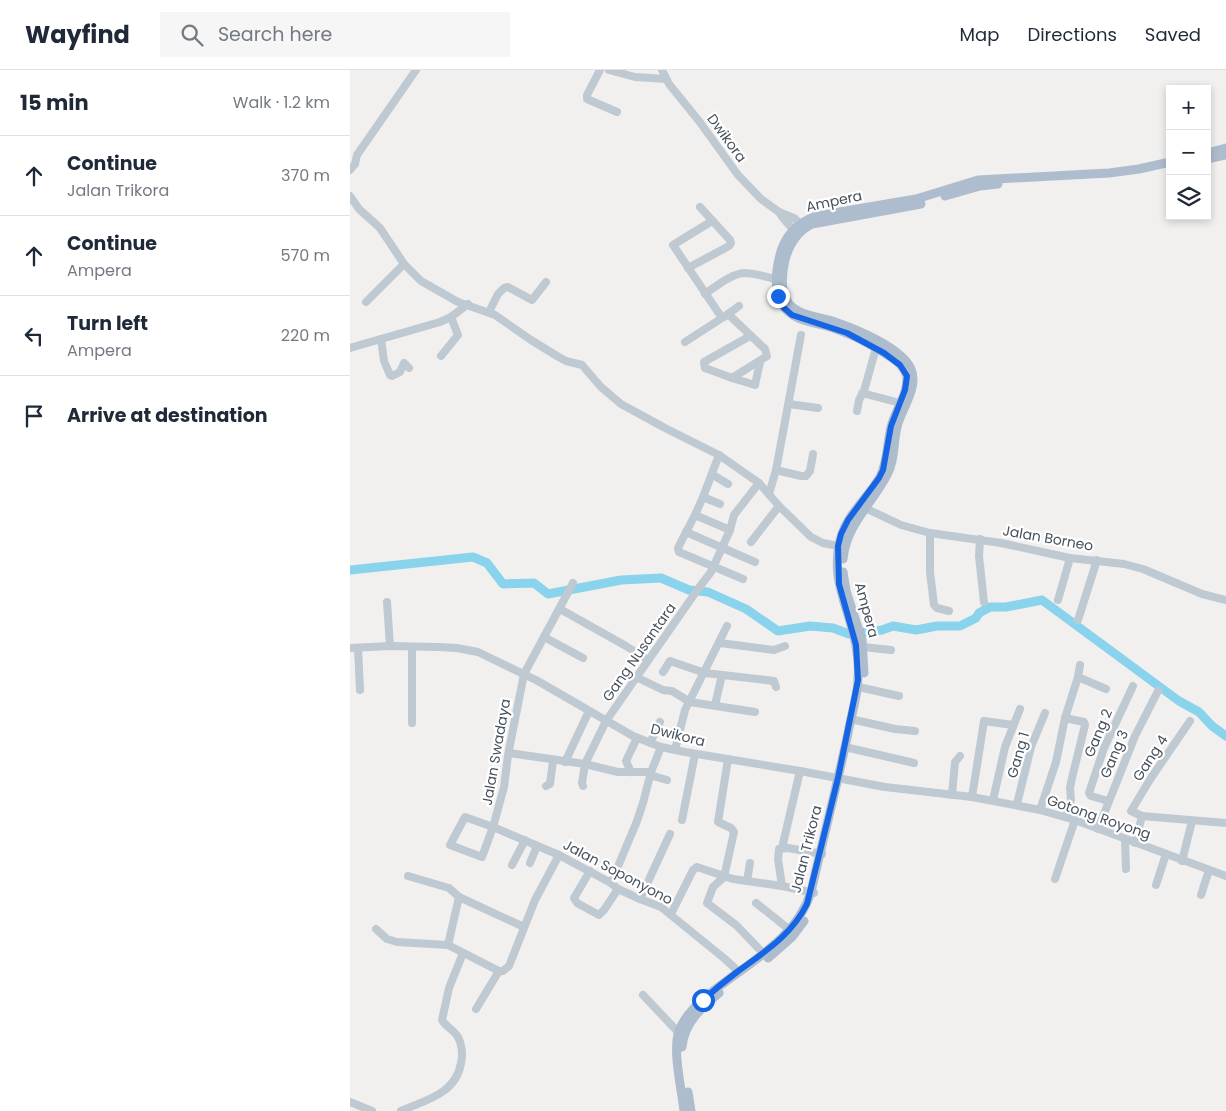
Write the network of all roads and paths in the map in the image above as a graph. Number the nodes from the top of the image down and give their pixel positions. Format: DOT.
graph roads {
  1 [pos="416,70"];
  2 [pos="600,70"];
  3 [pos="609,70"];
  4 [pos="662,70"];
  5 [pos="666,79"];
  6 [pos="617,112"];
  7 [pos="1226,148"];
  8 [pos="1211,151"];
  9 [pos="1226,155"];
  10 [pos="1211,158"];
  11 [pos="1166,164"];
  12 [pos="1166,168"];
  13 [pos="1152,169"];
  14 [pos="350,170"];
  15 [pos="351,201"];
  16 [pos="700,206"];
  17 [pos="712,221"];
  18 [pos="799,229"];
  19 [pos="404,264"];
  20 [pos="688,268"];
  21 [pos="776,280"];
  22 [pos="546,282"];
  23 [pos="705,294"];
  24 [pos="366,302"];
  25 [pos="468,304"];
  26 [pos="738,306"];
  27 [pos="489,312"];
  28 [pos="725,316"];
  29 [pos="451,317"];
  30 [pos="750,336"];
  31 [pos="801,336"];
  32 [pos="381,339"];
  33 [pos="685,342"];
  34 [pos="350,348"];
  35 [pos="876,348"];
  36 [pos="441,356"];
  37 [pos="760,362"];
  38 [pos="409,368"];
  39 [pos="732,378"];
  40 [pos="862,393"];
  41 [pos="900,403"];
  42 [pos="789,404"];
  43 [pos="818,408"];
  44 [pos="857,411"];
  45 [pos="813,454"];
  46 [pos="719,456"];
  47 [pos="776,470"];
  48 [pos="713,475"];
  49 [pos="759,483"];
  50 [pos="728,484"];
  51 [pos="769,494"];
  52 [pos="703,497"];
  53 [pos="720,504"];
  54 [pos="779,506"];
  55 [pos="864,508"];
  56 [pos="695,515"];
  57 [pos="730,530"];
  58 [pos="686,532"];
  59 [pos="930,533"];
  60 [pos="844,536"];
  61 [pos="980,539"];
  62 [pos="751,542"];
  63 [pos="838,546"];
  64 [pos="722,548"];
  65 [pos="1070,558"];
  66 [pos="1097,560"];
  67 [pos="755,562"];
  68 [pos="713,567"];
  69 [pos="743,579"];
  70 [pos="570,590"];
  71 [pos="1058,600"];
  72 [pos="1226,600"];
  73 [pos="387,602"];
  74 [pos="984,602"];
  75 [pos="560,609"];
  76 [pos="949,611"];
  77 [pos="1078,620"];
  78 [pos="854,625"];
  79 [pos="728,626"];
  80 [pos="544,637"];
  81 [pos="720,643"];
  82 [pos="860,643"];
  83 [pos="390,646"];
  84 [pos="785,646"];
  85 [pos="412,647"];
  86 [pos="354,648"];
  87 [pos="891,650"];
  88 [pos="582,658"];
  89 [pos="648,660"];
  90 [pos="1080,665"];
  91 [pos="663,672"];
  92 [pos="705,673"];
  93 [pos="524,674"];
  94 [pos="722,675"];
  95 [pos="636,677"];
  96 [pos="1078,677"];
  97 [pos="1133,686"];
  98 [pos="776,687"];
  99 [pos="863,688"];
  100 [pos="1106,689"];
  101 [pos="360,690"];
  102 [pos="1158,691"];
  103 [pos="899,696"];
  104 [pos="690,702"];
  105 [pos="715,706"];
  106 [pos="1020,709"];
  107 [pos="589,711"];
  108 [pos="755,712"];
  109 [pos="1046,713"];
  110 [pos="1065,718"];
  111 [pos="855,720"];
  112 [pos="606,721"];
  113 [pos="1190,721"];
  114 [pos="660,722"];
  115 [pos="412,723"];
  116 [pos="1013,725"];
  117 [pos="915,731"];
  118 [pos="637,738"];
  119 [pos="650,743"];
  120 [pos="661,747"];
  121 [pos="846,747"];
  122 [pos="675,750"];
  123 [pos="509,753"];
  124 [pos="695,754"];
  125 [pos="960,756"];
  126 [pos="728,759"];
  127 [pos="554,761"];
  128 [pos="565,762"];
  129 [pos="914,763"];
  130 [pos="585,764"];
  131 [pos="800,770"];
  132 [pos="631,772"];
  133 [pos="650,773"];
  134 [pos="839,778"];
  135 [pos="667,780"];
  136 [pos="546,786"];
  137 [pos="583,786"];
  138 [pos="952,795"];
  139 [pos="972,796"];
  140 [pos="993,800"];
  141 [pos="1108,801"];
  142 [pos="1017,804"];
  143 [pos="1040,810"];
  144 [pos="1142,816"];
  145 [pos="1066,817"];
  146 [pos="682,820"];
  147 [pos="1075,820"];
  148 [pos="1192,821"];
  149 [pos="1226,823"];
  150 [pos="497,828"];
  151 [pos="1098,829"];
  152 [pos="670,834"];
  153 [pos="1126,839"];
  154 [pos="525,840"];
  155 [pos="1135,843"];
  156 [pos="537,846"];
  157 [pos="782,848"];
  158 [pos="821,854"];
  159 [pos="1166,854"];
  160 [pos="559,855"];
  161 [pos="1182,861"];
  162 [pos="530,863"];
  163 [pos="750,863"];
  164 [pos="512,865"];
  165 [pos="1126,869"];
  166 [pos="1209,870"];
  167 [pos="590,871"];
  168 [pos="408,876"];
  169 [pos="1226,876"];
  170 [pos="724,877"];
  171 [pos="1055,880"];
  172 [pos="747,881"];
  173 [pos="611,883"];
  174 [pos="1156,885"];
  175 [pos="782,886"];
  176 [pos="618,889"];
  177 [pos="812,893"];
  178 [pos="1202,895"];
  179 [pos="459,897"];
  180 [pos="640,899"];
  181 [pos="756,903"];
  182 [pos="671,914"];
  183 [pos="524,927"];
  184 [pos="376,929"];
  185 [pos="790,930"];
  186 [pos="448,945"];
  187 [pos="463,953"];
  188 [pos="764,954"];
  189 [pos="499,971"];
  190 [pos="738,971"];
  191 [pos="643,995"];
  192 [pos="476,1009"];
  193 [pos="678,1032"];
  194 [pos="350,1102"];
  195 [pos="687,1107"];
  196 [pos="372,1111"];
  197 [pos="401,1111"];
  1 -- 14 [label="street"];
  2 -- 6 [label="street"];
  3 -- 5 [label="street"];
  4 -- 5 [label="street, Dwikora"];
  5 -- 18 [label="street, Dwikora"];
  7 -- 8 [label="main road"];
  9 -- 10 [label="main road"];
  11 -- 13 [label="main road, Ampera"];
  12 -- 13 [label="main road, Ampera"];
  13 -- 18 [label="main road, Ampera"];
  15 -- 19 [label="street"];
  16 -- 17 [label="street"];
  17 -- 20 [label="street"];
  17 -- 20 [label="street"];
  18 -- 21 [label="main road, Ampera"];
  18 -- 55 [label="main road, Ampera"];
  19 -- 24 [label="street"];
  19 -- 25 [label="street"];
  20 -- 23 [label="street"];
  21 -- 23 [label="street"];
  21 -- 35 [label="main road, Ampera"];
  22 -- 27 [label="street"];
  23 -- 28 [label="street"];
  25 -- 27 [label="street"];
  25 -- 29 [label="street"];
  26 -- 28 [label="street"];
  27 -- 46 [label="street"];
  28 -- 30 [label="street"];
  28 -- 33 [label="street"];
  29 -- 32 [label="street"];
  29 -- 36 [label="street"];
  30 -- 37 [label="street"];
  30 -- 39 [label="street"];
  31 -- 42 [label="street"];
  32 -- 34 [label="street"];
  32 -- 38 [label="street"];
  35 -- 40 [label="street"];
  35 -- 41 [label="main road, Ampera"];
  37 -- 39 [label="street"];
  37 -- 39 [label="street"];
  40 -- 41 [label="street"];
  40 -- 44 [label="street"];
  41 -- 60 [label="main road, Ampera"];
  42 -- 43 [label="street"];
  42 -- 47 [label="street"];
  45 -- 47 [label="street"];
  46 -- 48 [label="street"];
  46 -- 49 [label="street"];
  47 -- 51 [label="street"];
  48 -- 50 [label="street"];
  48 -- 52 [label="street"];
  49 -- 51 [label="street"];
  49 -- 57 [label="street, Gang Nusantara"];
  51 -- 54 [label="street"];
  52 -- 53 [label="street"];
  52 -- 56 [label="street"];
  54 -- 62 [label="street"];
  54 -- 63 [label="street"];
  55 -- 59 [label="street, Jalan Borneo"];
  55 -- 60 [label="main road, Ampera"];
  56 -- 57 [label="street"];
  56 -- 58 [label="street"];
  57 -- 64 [label="street, Gang Nusantara"];
  58 -- 64 [label="street"];
  58 -- 68 [label="street"];
  59 -- 61 [label="street, Jalan Borneo"];
  59 -- 76 [label="street"];
  60 -- 63 [label="main road, Ampera"];
  60 -- 78 [label="main road, Ampera"];
  61 -- 65 [label="street, Jalan Borneo"];
  61 -- 74 [label="street"];
  63 -- 78 [label="main road, Ampera"];
  64 -- 67 [label="street"];
  64 -- 68 [label="street, Gang Nusantara"];
  65 -- 66 [label="street, Jalan Borneo"];
  65 -- 71 [label="street"];
  66 -- 72 [label="street, Jalan Borneo"];
  66 -- 77 [label="street"];
  68 -- 69 [label="street"];
  68 -- 89 [label="street, Gang Nusantara"];
  70 -- 75 [label="street, Jalan Swadaya"];
  73 -- 83 [label="street"];
  75 -- 80 [label="street, Jalan Swadaya"];
  75 -- 89 [label="street"];
  78 -- 82 [label="main road, Ampera"];
  79 -- 81 [label="street"];
  80 -- 88 [label="street"];
  80 -- 93 [label="street, Jalan Swadaya"];
  81 -- 84 [label="street"];
  81 -- 92 [label="street"];
  82 -- 87 [label="street"];
  82 -- 99 [label="main road, Ampera"];
  82 -- 121 [label="main road, Ampera"];
  83 -- 85 [label="street, Dwikora"];
  83 -- 86 [label="street, Dwikora"];
  85 -- 93 [label="street, Dwikora"];
  85 -- 115 [label="street"];
  86 -- 101 [label="street"];
  89 -- 95 [label="street, Gang Nusantara"];
  90 -- 96 [label="street"];
  91 -- 92 [label="street"];
  92 -- 94 [label="street"];
  92 -- 104 [label="street"];
  93 -- 107 [label="street, Dwikora"];
  93 -- 123 [label="street, Jalan Swadaya"];
  94 -- 98 [label="street"];
  94 -- 105 [label="street"];
  95 -- 104 [label="street"];
  95 -- 112 [label="street, Gang Nusantara"];
  96 -- 100 [label="street"];
  96 -- 110 [label="street"];
  97 -- 141 [label="street, Gang 2"];
  99 -- 103 [label="street"];
  99 -- 111 [label="main road, Ampera"];
  102 -- 141 [label="street, Gang 3"];
  104 -- 105 [label="street"];
  104 -- 122 [label="street"];
  105 -- 108 [label="street"];
  106 -- 116 [label="street"];
  107 -- 112 [label="street, Dwikora"];
  107 -- 128 [label="street"];
  109 -- 142 [label="street, Gang 1"];
  110 -- 143 [label="street"];
  110 -- 145 [label="street"];
  111 -- 117 [label="street"];
  111 -- 121 [label="main road, Ampera"];
  112 -- 118 [label="street, Dwikora"];
  112 -- 130 [label="street, Gang Nusantara"];
  113 -- 144 [label="street, Gang 4"];
  114 -- 119 [label="street"];
  116 -- 139 [label="street"];
  116 -- 140 [label="street"];
  118 -- 119 [label="street, Dwikora"];
  118 -- 132 [label="street"];
  119 -- 120 [label="street, Dwikora"];
  120 -- 122 [label="street, Dwikora"];
  120 -- 133 [label="street"];
  121 -- 129 [label="street"];
  121 -- 134 [label="main road, Ampera"];
  122 -- 124 [label="street, Dwikora"];
  123 -- 127 [label="street"];
  123 -- 150 [label="street, Jalan Swadaya"];
  124 -- 126 [label="street, Dwikora"];
  124 -- 146 [label="street"];
  125 -- 138 [label="street"];
  126 -- 131 [label="street, Dwikora"];
  126 -- 170 [label="street"];
  127 -- 128 [label="street"];
  127 -- 136 [label="street"];
  128 -- 130 [label="street"];
  130 -- 132 [label="street"];
  130 -- 137 [label="street"];
  131 -- 134 [label="street, Dwikora"];
  131 -- 157 [label="street"];
  132 -- 133 [label="street"];
  133 -- 135 [label="street"];
  133 -- 173 [label="street"];
  134 -- 138 [label="street, Gotong Royong"];
  134 -- 158 [label="main road, Jalan Trikora"];
  138 -- 139 [label="street, Gotong Royong"];
  139 -- 140 [label="street, Gotong Royong"];
  140 -- 142 [label="street, Gotong Royong"];
  141 -- 151 [label="street, Gang 3"];
  142 -- 143 [label="street, Gotong Royong"];
  143 -- 145 [label="street, Gotong Royong"];
  144 -- 148 [label="street"];
  144 -- 155 [label="street"];
  145 -- 147 [label="street, Gotong Royong"];
  147 -- 151 [label="street, Gotong Royong"];
  147 -- 171 [label="street"];
  148 -- 149 [label="street"];
  148 -- 161 [label="street"];
  150 -- 150 [label="street, Jalan Soponyono"];
  150 -- 154 [label="street, Jalan Soponyono"];
  151 -- 153 [label="street, Gotong Royong"];
  152 -- 180 [label="street"];
  153 -- 155 [label="street, Gotong Royong"];
  153 -- 165 [label="street"];
  154 -- 156 [label="street, Jalan Soponyono"];
  154 -- 164 [label="street"];
  155 -- 159 [label="street, Gotong Royong"];
  156 -- 160 [label="street, Jalan Soponyono"];
  156 -- 162 [label="street"];
  157 -- 158 [label="street"];
  157 -- 175 [label="street"];
  158 -- 177 [label="main road, Jalan Trikora"];
  159 -- 161 [label="street, Gotong Royong"];
  159 -- 174 [label="street"];
  160 -- 167 [label="street, Jalan Soponyono"];
  160 -- 183 [label="street"];
  161 -- 166 [label="street, Gotong Royong"];
  163 -- 172 [label="street"];
  166 -- 169 [label="street, Gotong Royong"];
  166 -- 178 [label="street"];
  167 -- 173 [label="street, Jalan Soponyono"];
  167 -- 176 [label="street"];
  168 -- 179 [label="street"];
  170 -- 172 [label="street"];
  170 -- 182 [label="street"];
  170 -- 188 [label="street"];
  172 -- 175 [label="street"];
  173 -- 176 [label="street, Jalan Soponyono"];
  175 -- 177 [label="street"];
  176 -- 180 [label="street, Jalan Soponyono"];
  177 -- 185 [label="main road, Jalan Trikora"];
  177 -- 195 [label="main road, Jalan Trikora"];
  179 -- 183 [label="street"];
  179 -- 186 [label="street"];
  180 -- 182 [label="street, Jalan Soponyono"];
  181 -- 185 [label="street"];
  182 -- 190 [label="street, Jalan Soponyono"];
  183 -- 189 [label="street"];
  184 -- 186 [label="street"];
  185 -- 188 [label="main road, Jalan Trikora"];
  186 -- 187 [label="street"];
  187 -- 189 [label="street"];
  187 -- 197 [label="street"];
  188 -- 190 [label="main road, Jalan Trikora"];
  189 -- 192 [label="street"];
  190 -- 193 [label="main road, Jalan Trikora"];
  191 -- 193 [label="street"];
  193 -- 195 [label="main road, Jalan Trikora"];
  194 -- 196 [label="street"];
}
